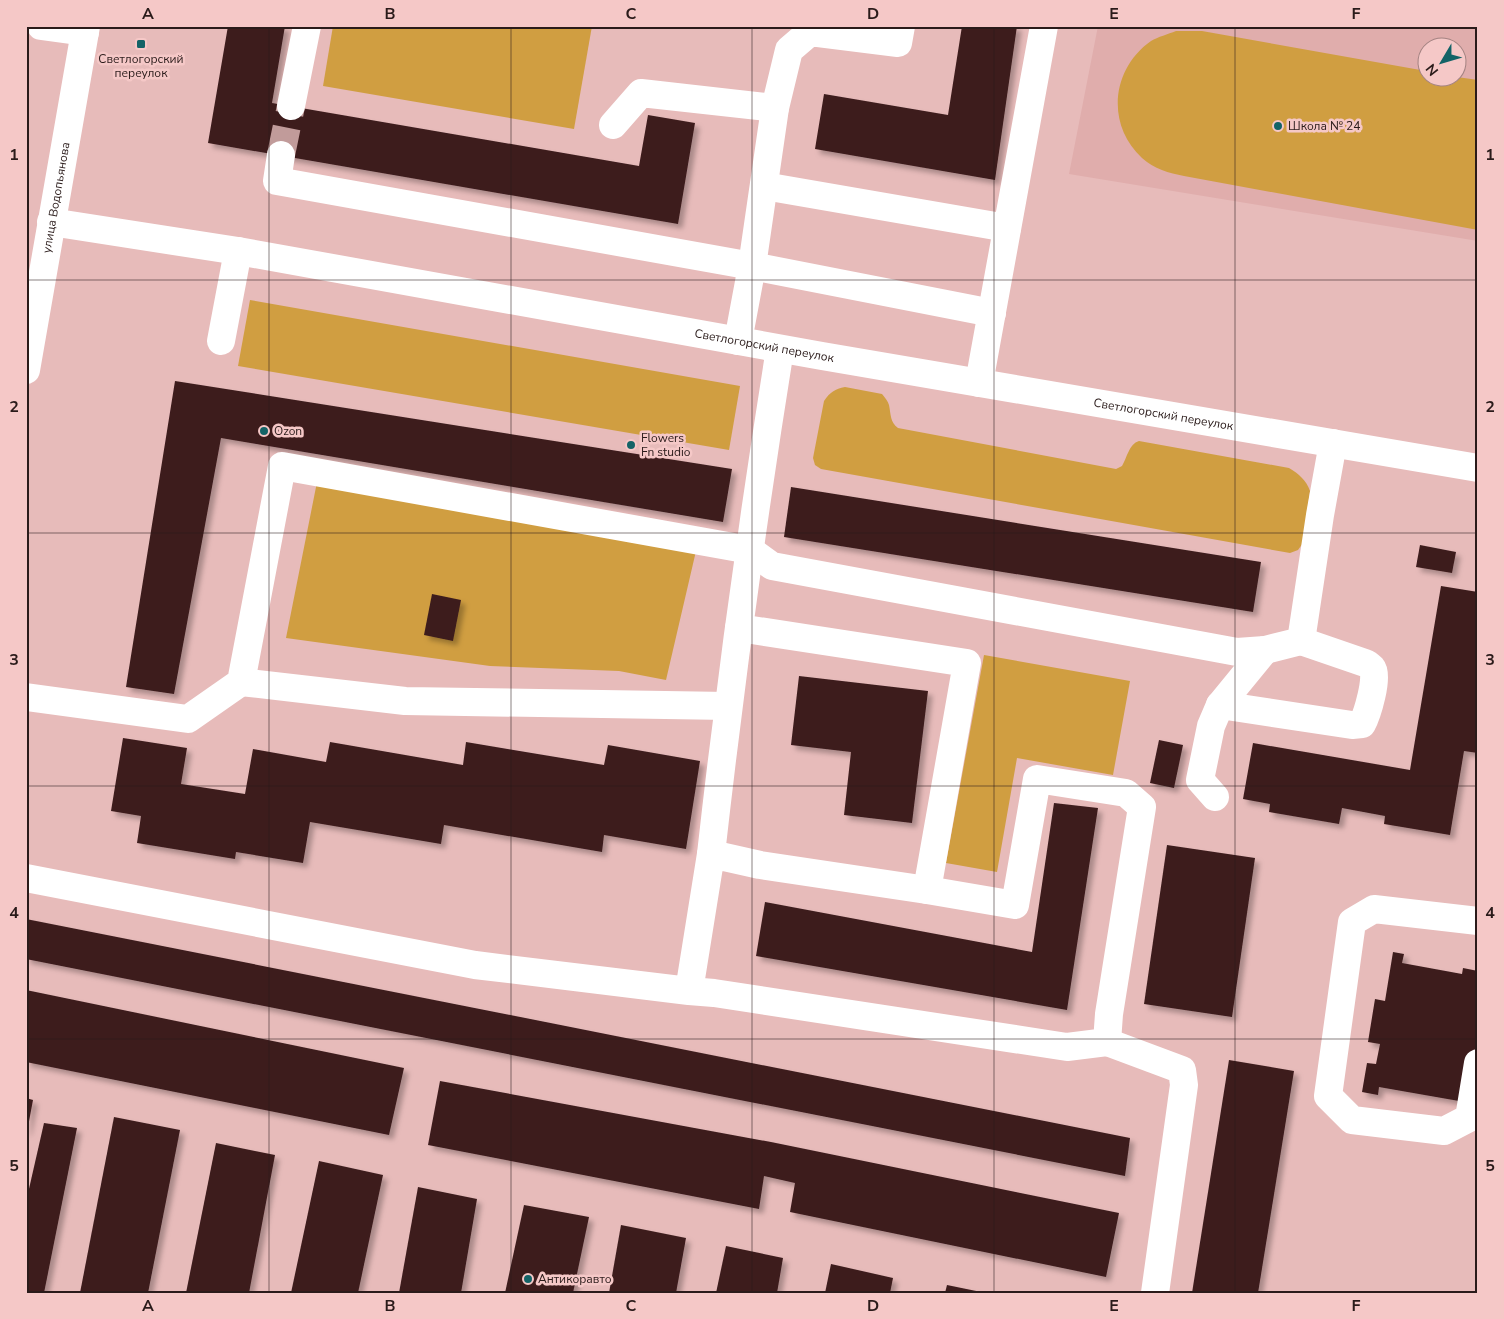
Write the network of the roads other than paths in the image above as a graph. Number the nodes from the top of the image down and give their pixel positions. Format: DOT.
graph roads {
  1 [pos="41,26"];
  2 [pos="307,26"];
  3 [pos="901,26"];
  4 [pos="1044,26"];
  5 [pos="85,29"];
  6 [pos="291,106"];
  7 [pos="775,108"];
  8 [pos="613,126"];
  9 [pos="281,156"];
  10 [pos="764,186"];
  11 [pos="52,222"];
  12 [pos="1007,228"];
  13 [pos="238,251"];
  14 [pos="752,266"];
  15 [pos="33,295"];
  16 [pos="992,313"];
  17 [pos="221,341"];
  18 [pos="738,341"];
  19 [pos="780,349"];
  20 [pos="26,370"];
  21 [pos="979,383"];
  22 [pos="1333,443"];
  23 [pos="1478,468"];
  24 [pos="750,550"];
  25 [pos="739,628"];
  26 [pos="1301,641"];
  27 [pos="1265,650"];
  28 [pos="241,682"];
  29 [pos="26,697"];
  30 [pos="1220,705"];
  31 [pos="728,706"];
  32 [pos="1215,797"];
  33 [pos="711,854"];
  34 [pos="26,878"];
  35 [pos="926,890"];
  36 [pos="1478,921"];
  37 [pos="689,991"];
  38 [pos="1107,1042"];
  39 [pos="1478,1063"];
  40 [pos="1155,1293"];
  1 -- 5 [label="street"];
  2 -- 6 [label="street"];
  3 -- 7 [label="street"];
  4 -- 12 [label="street"];
  5 -- 11 [label="street, улица Водопьянова"];
  7 -- 8 [label="street"];
  7 -- 10 [label="street"];
  9 -- 14 [label="street"];
  10 -- 12 [label="street"];
  10 -- 14 [label="street"];
  11 -- 13 [label="street, Светлогорский переулок"];
  11 -- 15 [label="street, улица Водопьянова"];
  12 -- 16 [label="street"];
  13 -- 17 [label="street"];
  13 -- 18 [label="street, Светлогорский переулок"];
  14 -- 16 [label="street"];
  14 -- 18 [label="street"];
  15 -- 20 [label="street, улица Водопьянова"];
  16 -- 21 [label="street"];
  18 -- 19 [label="street, Светлогорский переулок"];
  19 -- 21 [label="street, Светлогорский переулок"];
  19 -- 24 [label="street"];
  21 -- 22 [label="street, Светлогорский переулок"];
  22 -- 23 [label="street, Светлогорский переулок"];
  22 -- 26 [label="street"];
  24 -- 25 [label="street"];
  24 -- 27 [label="street"];
  24 -- 28 [label="street"];
  25 -- 31 [label="street"];
  25 -- 35 [label="street"];
  26 -- 27 [label="street"];
  26 -- 30 [label="street"];
  27 -- 30 [label="street"];
  28 -- 29 [label="street"];
  28 -- 31 [label="street"];
  30 -- 32 [label="street"];
  31 -- 33 [label="street"];
  33 -- 35 [label="street"];
  33 -- 37 [label="street"];
  34 -- 37 [label="street"];
  35 -- 38 [label="street"];
  36 -- 39 [label="street"];
  37 -- 38 [label="street"];
  38 -- 40 [label="street"];
}
